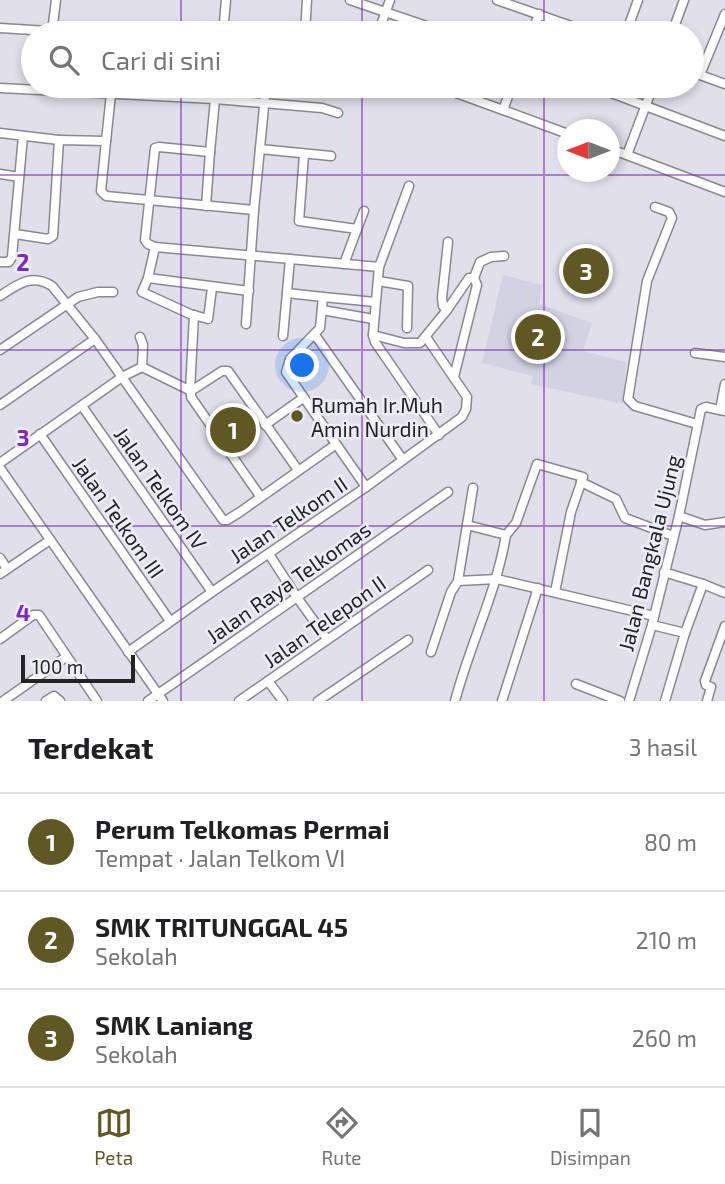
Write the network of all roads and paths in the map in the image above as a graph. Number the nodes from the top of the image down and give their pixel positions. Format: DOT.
graph roads {
  1 [pos="56,0"];
  2 [pos="226,0"];
  3 [pos="307,0"];
  4 [pos="350,0"];
  5 [pos="390,0"];
  6 [pos="497,0"];
  7 [pos="637,0"];
  8 [pos="684,0"];
  9 [pos="386,11"];
  10 [pos="725,13"];
  11 [pos="539,14"];
  12 [pos="53,21"];
  13 [pos="224,21"];
  14 [pos="306,21"];
  15 [pos="382,21"];
  16 [pos="414,21"];
  17 [pos="536,21"];
  18 [pos="558,21"];
  19 [pos="630,21"];
  20 [pos="676,21"];
  21 [pos="0,28"];
  22 [pos="21,30"];
  23 [pos="721,36"];
  24 [pos="704,62"];
  25 [pos="704,77"];
  26 [pos="725,84"];
  27 [pos="0,88"];
  28 [pos="21,89"];
  29 [pos="111,98"];
  30 [pos="194,98"];
  31 [pos="265,98"];
  32 [pos="470,98"];
  33 [pos="508,98"];
  34 [pos="624,98"];
  35 [pos="648,98"];
  36 [pos="215,99"];
  37 [pos="265,103"];
  38 [pos="645,106"];
  39 [pos="503,110"];
  40 [pos="338,113"];
  41 [pos="557,130"];
  42 [pos="0,133"];
  43 [pos="23,136"];
  44 [pos="725,136"];
  45 [pos="59,140"];
  46 [pos="106,141"];
  47 [pos="260,149"];
  48 [pos="210,152"];
  49 [pos="620,153"];
  50 [pos="304,154"];
  51 [pos="626,155"];
  52 [pos="331,156"];
  53 [pos="0,174"];
  54 [pos="19,177"];
  55 [pos="410,186"];
  56 [pos="725,192"];
  57 [pos="149,200"];
  58 [pos="206,206"];
  59 [pos="654,207"];
  60 [pos="254,210"];
  61 [pos="364,211"];
  62 [pos="357,229"];
  63 [pos="15,234"];
  64 [pos="448,242"];
  65 [pos="155,247"];
  66 [pos="252,254"];
  67 [pos="504,256"];
  68 [pos="290,259"];
  69 [pos="0,262"];
  70 [pos="344,264"];
  71 [pos="379,267"];
  72 [pos="148,278"];
  73 [pos="474,278"];
  74 [pos="378,281"];
  75 [pos="212,288"];
  76 [pos="249,291"];
  77 [pos="113,292"];
  78 [pos="287,293"];
  79 [pos="0,296"];
  80 [pos="323,297"];
  81 [pos="375,302"];
  82 [pos="67,304"];
  83 [pos="322,310"];
  84 [pos="447,310"];
  85 [pos="194,315"];
  86 [pos="373,319"];
  87 [pos="246,324"];
  88 [pos="407,328"];
  89 [pos="315,335"];
  90 [pos="373,335"];
  91 [pos="283,336"];
  92 [pos="141,337"];
  93 [pos="426,337"];
  94 [pos="95,339"];
  95 [pos="0,350"];
  96 [pos="695,353"];
  97 [pos="725,357"];
  98 [pos="142,367"];
  99 [pos="122,377"];
  100 [pos="454,377"];
  101 [pos="725,384"];
  102 [pos="190,391"];
  103 [pos="303,398"];
  104 [pos="0,405"];
  105 [pos="82,406"];
  106 [pos="722,411"];
  107 [pos="697,424"];
  108 [pos="265,425"];
  109 [pos="40,434"];
  110 [pos="439,435"];
  111 [pos="335,445"];
  112 [pos="403,460"];
  113 [pos="0,466"];
  114 [pos="298,470"];
  115 [pos="581,482"];
  116 [pos="366,487"];
  117 [pos="473,488"];
  118 [pos="448,492"];
  119 [pos="260,496"];
  120 [pos="679,516"];
  121 [pos="725,522"];
  122 [pos="467,525"];
  123 [pos="506,535"];
  124 [pos="674,536"];
  125 [pos="50,540"];
  126 [pos="269,554"];
  127 [pos="0,558"];
  128 [pos="429,570"];
  129 [pos="4,571"];
  130 [pos="664,572"];
  131 [pos="497,579"];
  132 [pos="458,581"];
  133 [pos="703,584"];
  134 [pos="538,588"];
  135 [pos="212,592"];
  136 [pos="555,593"];
  137 [pos="725,593"];
  138 [pos="296,597"];
  139 [pos="170,621"];
  140 [pos="653,621"];
  141 [pos="725,626"];
  142 [pos="685,633"];
  143 [pos="0,639"];
  144 [pos="327,639"];
  145 [pos="408,640"];
  146 [pos="128,652"];
  147 [pos="431,652"];
  148 [pos="66,657"];
  149 [pos="268,681"];
  150 [pos="576,684"];
  151 [pos="160,697"];
  152 [pos="3,701"];
  153 [pos="46,701"];
  154 [pos="60,701"];
  155 [pos="97,701"];
  156 [pos="148,701"];
  157 [pos="239,701"];
  158 [pos="283,701"];
  159 [pos="318,701"];
  160 [pos="456,701"];
  161 [pos="502,701"];
  162 [pos="620,701"];
  163 [pos="629,701"];
  164 [pos="665,701"];
  165 [pos="707,701"];
  1 -- 12 [label="street"];
  2 -- 13 [label="street"];
  3 -- 14 [label="street"];
  4 -- 9 [label="street"];
  5 -- 9 [label="street"];
  6 -- 11 [label="street"];
  7 -- 19 [label="street"];
  8 -- 20 [label="street"];
  9 -- 15 [label="street"];
  9 -- 16 [label="street"];
  10 -- 23 [label="street"];
  11 -- 17 [label="street"];
  11 -- 18 [label="street"];
  21 -- 22 [label="street"];
  23 -- 24 [label="street"];
  25 -- 26 [label="street"];
  27 -- 28 [label="street"];
  29 -- 46 [label="street"];
  30 -- 36 [label="street"];
  31 -- 37 [label="street"];
  32 -- 39 [label="street"];
  33 -- 39 [label="street"];
  34 -- 38 [label="street"];
  35 -- 38 [label="street"];
  36 -- 37 [label="street"];
  36 -- 48 [label="street"];
  37 -- 40 [label="street"];
  37 -- 47 [label="street"];
  38 -- 44 [label="street"];
  38 -- 51 [label="street"];
  39 -- 41 [label="street"];
  42 -- 43 [label="street"];
  43 -- 45 [label="street"];
  43 -- 54 [label="street"];
  45 -- 46 [label="street"];
  45 -- 63 [label="street"];
  46 -- 57 [label="street"];
  47 -- 50 [label="street"];
  47 -- 60 [label="street"];
  48 -- 57 [label="street"];
  48 -- 58 [label="street"];
  49 -- 51 [label="street"];
  50 -- 52 [label="street"];
  50 -- 62 [label="street"];
  51 -- 56 [label="street"];
  53 -- 54 [label="street"];
  54 -- 63 [label="street"];
  55 -- 71 [label="street"];
  57 -- 58 [label="street"];
  57 -- 65 [label="street"];
  58 -- 60 [label="street"];
  59 -- 107 [label="street"];
  60 -- 66 [label="street"];
  61 -- 62 [label="street"];
  62 -- 70 [label="street"];
  63 -- 69 [label="street"];
  64 -- 84 [label="street"];
  65 -- 66 [label="street"];
  65 -- 72 [label="street"];
  66 -- 68 [label="street"];
  66 -- 76 [label="street"];
  67 -- 73 [label="street"];
  68 -- 70 [label="street"];
  68 -- 78 [label="street"];
  70 -- 71 [label="street"];
  71 -- 74 [label="street"];
  72 -- 75 [label="street"];
  72 -- 85 [label="street"];
  73 -- 84 [label="street"];
  73 -- 100 [label="street"];
  74 -- 81 [label="street"];
  74 -- 88 [label="street"];
  75 -- 76 [label="street"];
  75 -- 85 [label="street"];
  76 -- 87 [label="street"];
  77 -- 82 [label="street"];
  78 -- 80 [label="street"];
  78 -- 91 [label="street"];
  79 -- 82 [label="street"];
  80 -- 81 [label="street"];
  80 -- 83 [label="street"];
  81 -- 86 [label="street"];
  82 -- 94 [label="street"];
  82 -- 95 [label="street"];
  83 -- 86 [label="street"];
  83 -- 89 [label="street"];
  84 -- 93 [label="street"];
  85 -- 102 [label="street"];
  86 -- 90 [label="street"];
  89 -- 103 [label="street"];
  89 -- 112 [label="street"];
  90 -- 93 [label="street"];
  90 -- 110 [label="street"];
  92 -- 98 [label="street"];
  93 -- 100 [label="street"];
  94 -- 99 [label="street"];
  94 -- 104 [label="street"];
  96 -- 97 [label="street"];
  98 -- 99 [label="street"];
  98 -- 102 [label="street"];
  99 -- 105 [label="street"];
  99 -- 119 [label="street"];
  100 -- 110 [label="street, Jalan Telkom II"];
  101 -- 106 [label="street"];
  102 -- 108 [label="street"];
  102 -- 119 [label="street"];
  103 -- 108 [label="street"];
  103 -- 111 [label="street"];
  105 -- 109 [label="street"];
  105 -- 135 [label="street, Jalan Telkom IV"];
  106 -- 107 [label="street, Jalan Bangkala Ujung"];
  107 -- 120 [label="street, Jalan Bangkala Ujung"];
  108 -- 114 [label="street"];
  109 -- 113 [label="street"];
  109 -- 139 [label="street, Jalan Telkom III"];
  110 -- 112 [label="street, Jalan Telkom II"];
  111 -- 114 [label="street"];
  111 -- 116 [label="street"];
  112 -- 116 [label="street, Jalan Telkom II"];
  113 -- 125 [label="street"];
  114 -- 119 [label="street"];
  115 -- 123 [label="street"];
  115 -- 124 [label="street"];
  115 -- 136 [label="street"];
  116 -- 126 [label="street, Jalan Telkom II"];
  117 -- 122 [label="street"];
  118 -- 138 [label="street, Jalan Raya Telkomas"];
  120 -- 121 [label="street"];
  120 -- 124 [label="street, Jalan Bangkala Ujung"];
  122 -- 123 [label="street"];
  122 -- 132 [label="street"];
  123 -- 131 [label="street"];
  124 -- 130 [label="street, Jalan Bangkala Ujung"];
  125 -- 129 [label="street"];
  125 -- 146 [label="street"];
  126 -- 135 [label="street, Jalan Telkom II"];
  126 -- 138 [label="street"];
  127 -- 129 [label="street"];
  128 -- 144 [label="street, Jalan Telepon II"];
  130 -- 133 [label="street"];
  130 -- 140 [label="street, Jalan Bangkala Ujung"];
  131 -- 132 [label="street"];
  131 -- 134 [label="street"];
  131 -- 160 [label="street"];
  132 -- 147 [label="street"];
  133 -- 137 [label="street"];
  133 -- 142 [label="street"];
  134 -- 136 [label="street"];
  134 -- 161 [label="street"];
  135 -- 139 [label="street, Jalan Telkom II"];
  136 -- 140 [label="street"];
  138 -- 144 [label="street"];
  138 -- 151 [label="street, Jalan Raya Telkomas"];
  139 -- 146 [label="street, Jalan Telkom II"];
  140 -- 142 [label="street"];
  140 -- 163 [label="street, Jalan Bangkala Ujung"];
  141 -- 165 [label="street"];
  142 -- 164 [label="street"];
  143 -- 148 [label="street"];
  144 -- 149 [label="street, Jalan Telepon II"];
  145 -- 159 [label="street"];
  146 -- 151 [label="street"];
  148 -- 152 [label="street"];
  148 -- 155 [label="street"];
  149 -- 157 [label="street, Jalan Telepon II"];
  149 -- 158 [label="street"];
  150 -- 162 [label="street"];
  151 -- 156 [label="street, Jalan Raya Telkomas"];
  153 -- 154 [label="street"];
}
